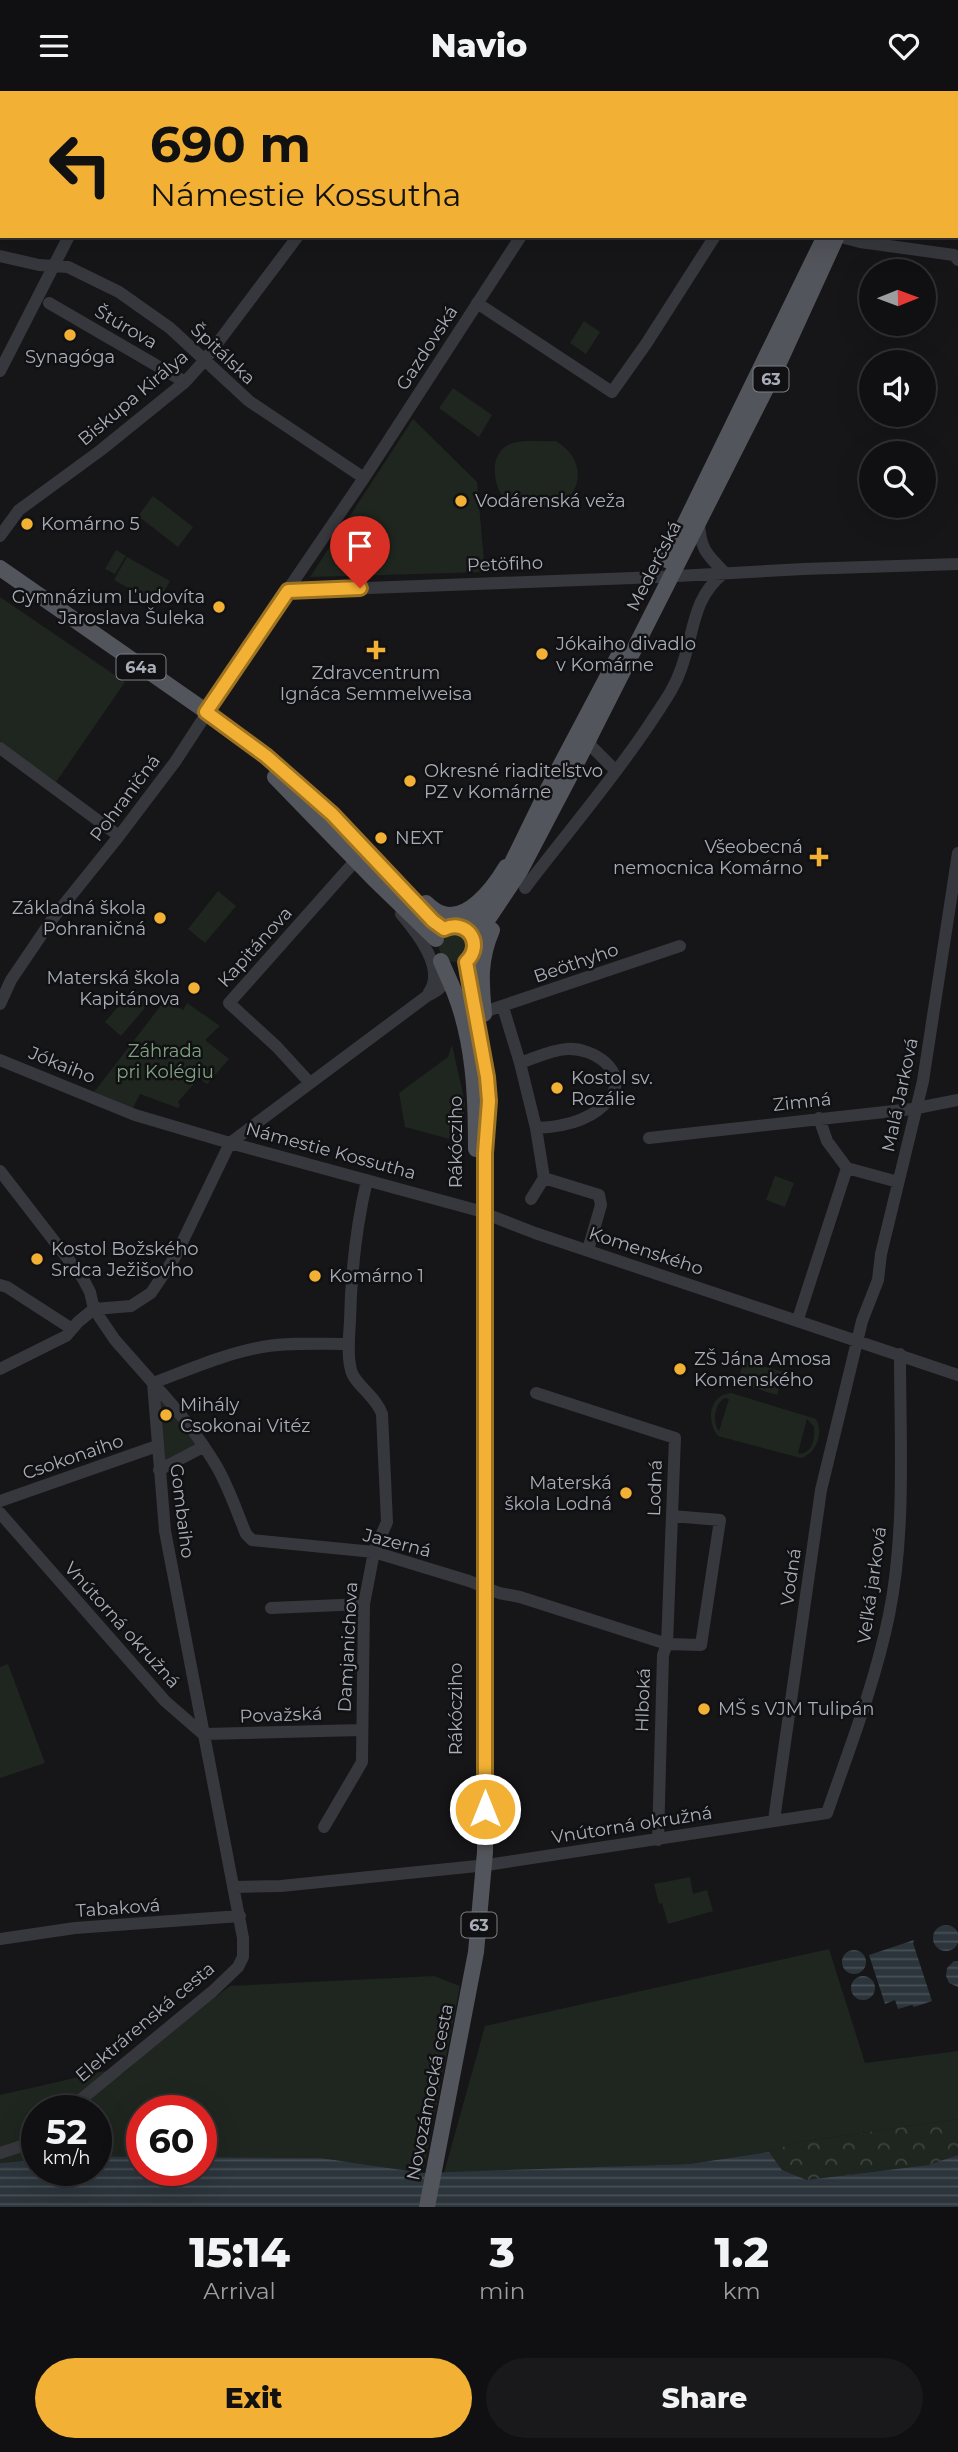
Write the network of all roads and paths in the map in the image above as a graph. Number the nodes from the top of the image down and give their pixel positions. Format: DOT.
graph roads {
  1 [pos="68,238"];
  2 [pos="296,238"];
  3 [pos="520,238"];
  4 [pos="714,238"];
  5 [pos="824,238"];
  6 [pos="836,238"];
  7 [pos="845,238"];
  8 [pos="0,256"];
  9 [pos="958,260"];
  10 [pos="53,267"];
  11 [pos="49,303"];
  12 [pos="477,303"];
  13 [pos="204,361"];
  14 [pos="0,371"];
  15 [pos="184,382"];
  16 [pos="364,478"];
  17 [pos="699,519"];
  18 [pos="0,536"];
  19 [pos="958,564"];
  20 [pos="0,568"];
  21 [pos="724,572"];
  22 [pos="693,574"];
  23 [pos="665,576"];
  24 [pos="0,580"];
  25 [pos="288,591"];
  26 [pos="701,597"];
  27 [pos="204,716"];
  28 [pos="590,735"];
  29 [pos="0,748"];
  30 [pos="612,768"];
  31 [pos="573,770"];
  32 [pos="119,836"];
  33 [pos="518,849"];
  34 [pos="958,853"];
  35 [pos="356,860"];
  36 [pos="520,871"];
  37 [pos="380,874"];
  38 [pos="525,888"];
  39 [pos="464,928"];
  40 [pos="440,934"];
  41 [pos="475,944"];
  42 [pos="680,946"];
  43 [pos="466,962"];
  44 [pos="444,968"];
  45 [pos="427,996"];
  46 [pos="0,1004"];
  47 [pos="503,1007"];
  48 [pos="484,1012"];
  49 [pos="0,1060"];
  50 [pos="520,1063"];
  51 [pos="487,1077"];
  52 [pos="310,1083"];
  53 [pos="958,1100"];
  54 [pos="917,1107"];
  55 [pos="819,1118"];
  56 [pos="536,1128"];
  57 [pos="649,1137"];
  58 [pos="230,1143"];
  59 [pos="847,1168"];
  60 [pos="0,1171"];
  61 [pos="544,1178"];
  62 [pos="367,1180"];
  63 [pos="898,1182"];
  64 [pos="531,1199"];
  65 [pos="481,1212"];
  66 [pos="588,1250"];
  67 [pos="0,1285"];
  68 [pos="94,1309"];
  69 [pos="798,1319"];
  70 [pos="72,1329"];
  71 [pos="857,1341"];
  72 [pos="349,1344"];
  73 [pos="900,1354"];
  74 [pos="0,1369"];
  75 [pos="958,1375"];
  76 [pos="153,1383"];
  77 [pos="536,1393"];
  78 [pos="157,1446"];
  79 [pos="203,1447"];
  80 [pos="159,1470"];
  81 [pos="0,1500"];
  82 [pos="0,1513"];
  83 [pos="672,1516"];
  84 [pos="373,1552"];
  85 [pos="480,1585"];
  86 [pos="364,1604"];
  87 [pos="271,1608"];
  88 [pos="667,1644"];
  89 [pos="361,1730"];
  90 [pos="202,1734"];
  91 [pos="827,1813"];
  92 [pos="774,1821"];
  93 [pos="324,1827"];
  94 [pos="658,1840"];
  95 [pos="480,1866"];
  96 [pos="234,1887"];
  97 [pos="257,1888"];
  98 [pos="240,1913"];
  99 [pos="0,1939"];
  100 [pos="470,1984"];
  101 [pos="86,2095"];
  102 [pos="21,2146"];
  103 [pos="0,2153"];
  104 [pos="427,2207"];
  1 -- 10 [label="street"];
  2 -- 13 [label="street, Biskupa Királya"];
  3 -- 12 [label="street, Gazdovská"];
  4 -- 12 [label="street"];
  5 -- 23 [label="main road, Mederčská / 63"];
  6 -- 17 [label="main road, Mederčská / 63"];
  7 -- 9 [label="street"];
  8 -- 10 [label="street, Špitálska"];
  10 -- 13 [label="street, Špitálska"];
  10 -- 14 [label="street"];
  11 -- 15 [label="street, Štúrova"];
  12 -- 16 [label="street, Gazdovská"];
  13 -- 15 [label="street, Biskupa Királya"];
  13 -- 16 [label="street, Špitálska"];
  15 -- 18 [label="street, Biskupa Királya"];
  16 -- 25 [label="street, Gazdovská"];
  17 -- 21 [label="street"];
  17 -- 23 [label="main road, Mederčská / 63"];
  19 -- 21 [label="street, Petöfiho"];
  20 -- 27 [label="main road, 64a"];
  21 -- 22 [label="street, Petöfiho"];
  21 -- 26 [label="street"];
  22 -- 23 [label="street, Petöfiho"];
  22 -- 26 [label="street"];
  23 -- 25 [label="street, Petöfiho"];
  23 -- 28 [label="main road, Mederčská / 63"];
  23 -- 33 [label="main road, Mederčská / 63"];
  24 -- 27 [label="main road, 64a"];
  25 -- 27 [label="street, Pohraničná"];
  26 -- 30 [label="street"];
  27 -- 32 [label="street, Pohraničná"];
  27 -- 35 [label="main road, 64a"];
  27 -- 37 [label="main road, 64a"];
  28 -- 30 [label="street"];
  28 -- 31 [label="main road, Mederčská / 63"];
  29 -- 32 [label="street"];
  30 -- 31 [label="street"];
  30 -- 38 [label="street"];
  31 -- 36 [label="main road, Mederčská / 63"];
  32 -- 46 [label="street, Pohraničná"];
  33 -- 37 [label="main road"];
  33 -- 39 [label="main road, Mederčská / 63"];
  34 -- 54 [label="street, Malá Jarková"];
  35 -- 37 [label="main road, 64a"];
  35 -- 52 [label="street, Kapitánova"];
  36 -- 41 [label="main road, Mederčská / 63"];
  36 -- 48 [label="main road, 63"];
  37 -- 40 [label="main road, 64a"];
  37 -- 45 [label="street"];
  39 -- 40 [label="main road"];
  39 -- 41 [label="main road"];
  40 -- 44 [label="main road, 63"];
  41 -- 43 [label="main road, 63"];
  42 -- 47 [label="street, Beöthyho"];
  43 -- 44 [label="main road"];
  43 -- 51 [label="main road, Rákócziho / 63"];
  44 -- 45 [label="street, Námestie Kossutha"];
  44 -- 65 [label="main road, Rákócziho / 63"];
  45 -- 52 [label="street, Námestie Kossutha"];
  47 -- 48 [label="street, Beöthyho"];
  47 -- 50 [label="street"];
  48 -- 51 [label="main road, 63"];
  49 -- 58 [label="street, Jókaiho"];
  50 -- 56 [label="street"];
  50 -- 56 [label="street"];
  51 -- 65 [label="main road, Rákócziho / 63"];
  52 -- 58 [label="street, Námestie Kossutha"];
  53 -- 54 [label="street, Zimná"];
  54 -- 55 [label="street, Zimná"];
  54 -- 63 [label="street, Malá Jarková"];
  55 -- 57 [label="street, Zimná"];
  55 -- 59 [label="street"];
  56 -- 61 [label="street"];
  58 -- 62 [label="street, Námestie Kossutha"];
  58 -- 68 [label="street"];
  59 -- 63 [label="street"];
  59 -- 69 [label="street"];
  60 -- 68 [label="street"];
  61 -- 64 [label="street"];
  61 -- 66 [label="street"];
  62 -- 65 [label="street, Námestie Kossutha"];
  62 -- 72 [label="street, Damjanichova"];
  63 -- 71 [label="street, Malá Jarková"];
  65 -- 66 [label="street, Komenského"];
  65 -- 85 [label="main road, Rákócziho / 63"];
  66 -- 69 [label="street, Komenského"];
  67 -- 70 [label="street"];
  68 -- 70 [label="street"];
  68 -- 76 [label="street"];
  69 -- 71 [label="street, Komenského"];
  70 -- 74 [label="street"];
  71 -- 73 [label="street, Komenského"];
  71 -- 92 [label="street, Vodná"];
  72 -- 76 [label="street"];
  72 -- 84 [label="street, Damjanichova"];
  73 -- 75 [label="street, Komenského"];
  73 -- 91 [label="street, Veľká jarková"];
  76 -- 78 [label="street, Gombaiho"];
  76 -- 79 [label="street, Jazerná"];
  77 -- 83 [label="street, Lodná"];
  78 -- 80 [label="street, Gombaiho"];
  78 -- 81 [label="street, Csokonaiho"];
  79 -- 80 [label="street"];
  79 -- 84 [label="street, Jazerná"];
  80 -- 90 [label="street, Gombaiho"];
  82 -- 90 [label="street, Vnútorná okružná"];
  83 -- 88 [label="street, Lodná"];
  83 -- 88 [label="street"];
  84 -- 85 [label="street, Jazerná"];
  84 -- 86 [label="street, Damjanichova"];
  85 -- 88 [label="street, Jazerná"];
  85 -- 95 [label="main road, Rákócziho / 63"];
  86 -- 87 [label="street"];
  86 -- 89 [label="street, Damjanichova"];
  88 -- 94 [label="street, Hlboká"];
  89 -- 90 [label="street, Považská"];
  89 -- 93 [label="street, Damjanichova"];
  90 -- 96 [label="street"];
  91 -- 92 [label="street, Vnútorná okružná"];
  92 -- 94 [label="street, Vnútorná okružná"];
  94 -- 95 [label="street, Vnútorná okružná"];
  95 -- 97 [label="street, Vnútorná okružná"];
  95 -- 100 [label="main road, Rákócziho / 63"];
  96 -- 97 [label="street, Vnútorná okružná"];
  96 -- 98 [label="street"];
  97 -- 98 [label="street"];
  98 -- 99 [label="street, Tabaková"];
  98 -- 101 [label="street, Elektrárenská cesta"];
  100 -- 104 [label="main road, Novozámocká cesta / 63"];
  102 -- 103 [label="street"];
}
